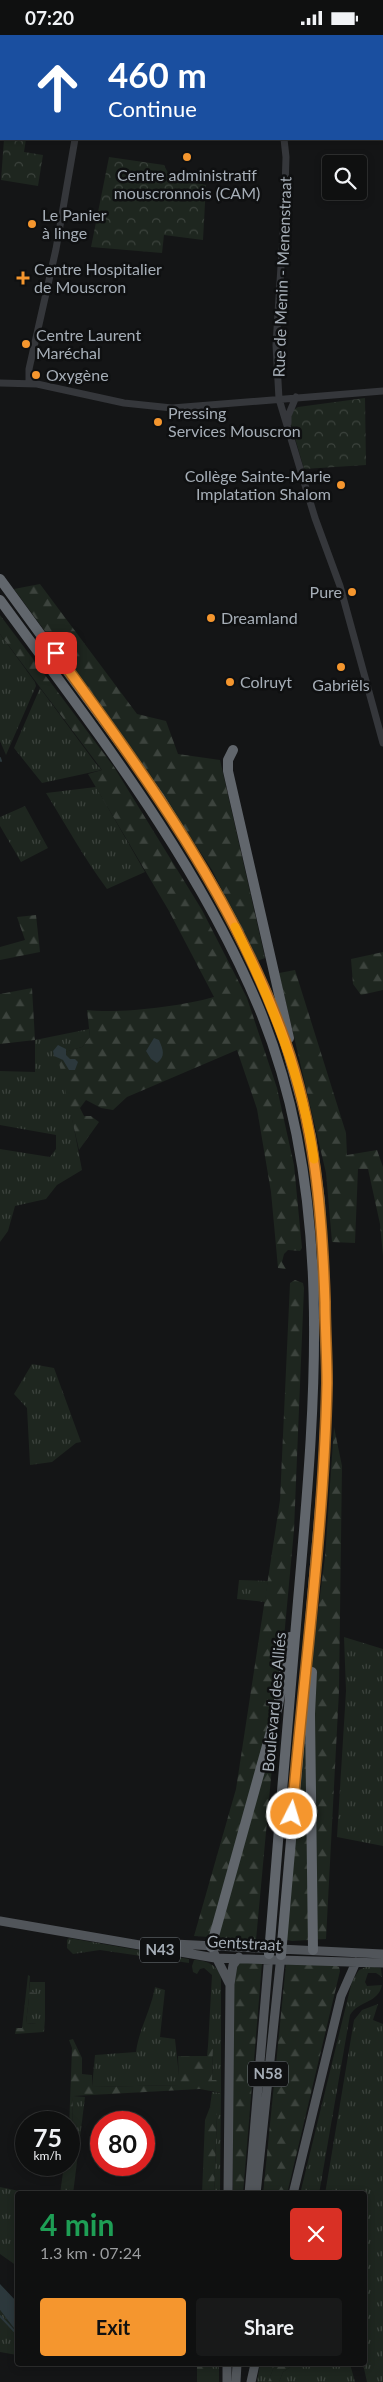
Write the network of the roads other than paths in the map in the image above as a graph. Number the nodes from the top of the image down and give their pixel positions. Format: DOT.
graph roads {
  1 [pos="75,140"];
  2 [pos="284,140"];
  3 [pos="0,383"];
  4 [pos="30,383"];
  5 [pos="383,391"];
  6 [pos="296,397"];
  7 [pos="278,399"];
  8 [pos="291,441"];
  9 [pos="0,579"];
  10 [pos="1,602"];
  11 [pos="383,743"];
  12 [pos="233,750"];
  13 [pos="300,1090"];
  14 [pos="297,1617"];
  15 [pos="309,1628"];
  16 [pos="0,1921"];
  17 [pos="105,1939"];
  18 [pos="211,1947"];
  19 [pos="267,1951"];
  20 [pos="331,1951"];
  21 [pos="242,1954"];
  22 [pos="308,1954"];
  23 [pos="383,1954"];
  24 [pos="281,1955"];
  25 [pos="215,1958"];
  26 [pos="342,1961"];
  27 [pos="356,1962"];
  28 [pos="383,1963"];
  29 [pos="230,1984"];
  30 [pos="341,1996"];
  31 [pos="228,2191"];
  32 [pos="249,2191"];
  33 [pos="256,2191"];
  34 [pos="294,2191"];
  35 [pos="227,2366"];
  36 [pos="238,2366"];
  37 [pos="255,2366"];
  38 [pos="227,2382"];
  39 [pos="236,2382"];
  40 [pos="251,2382"];
  1 -- 4 [label="street"];
  2 -- 7 [label="street, Rue de Menin - Menenstraat"];
  3 -- 4 [label="street"];
  4 -- 7 [label="street"];
  5 -- 6 [label="street"];
  6 -- 7 [label="street"];
  6 -- 8 [label="street, Rue de Menin - Menenstraat"];
  7 -- 8 [label="street, Rue de Menin - Menenstraat"];
  8 -- 11 [label="street, Rue de Menin - Menenstraat"];
  9 -- 13 [label="highway, N58"];
  10 -- 14 [label="highway, Boulevard des Alliés / N58"];
  12 -- 13 [label="highway"];
  13 -- 15 [label="highway, Boulevard des Alliés / N58"];
  14 -- 18 [label="highway, N58"];
  14 -- 19 [label="highway, Boulevard des Alliés / N58"];
  15 -- 22 [label="highway, N58"];
  15 -- 24 [label="highway, Boulevard des Alliés / N58"];
  16 -- 17 [label="main road, N43"];
  17 -- 18 [label="main road, N43"];
  17 -- 25 [label="main road, Gentstraat / N43"];
  18 -- 21 [label="main road, N43"];
  18 -- 25 [label="main road, N58"];
  19 -- 21 [label="main road, N43"];
  19 -- 22 [label="main road, N43"];
  19 -- 32 [label="main road, N58"];
  20 -- 22 [label="main road, N43"];
  20 -- 23 [label="main road, N43"];
  20 -- 26 [label="main road"];
  21 -- 22 [label="main road, Gentstraat / N43"];
  21 -- 25 [label="main road, Gentstraat / N43"];
  21 -- 29 [label="main road"];
  22 -- 26 [label="main road, Gentstraat / N43"];
  24 -- 33 [label="main road, N58"];
  25 -- 29 [label="main road, N58"];
  26 -- 27 [label="main road, Gentstraat / N43"];
  26 -- 30 [label="main road"];
  27 -- 28 [label="main road, Gentstraat / N43"];
  27 -- 30 [label="main road"];
  29 -- 31 [label="main road, N58"];
  30 -- 34 [label="main road"];
  35 -- 38 [label="main road"];
  36 -- 39 [label="main road"];
  37 -- 40 [label="main road"];
}
